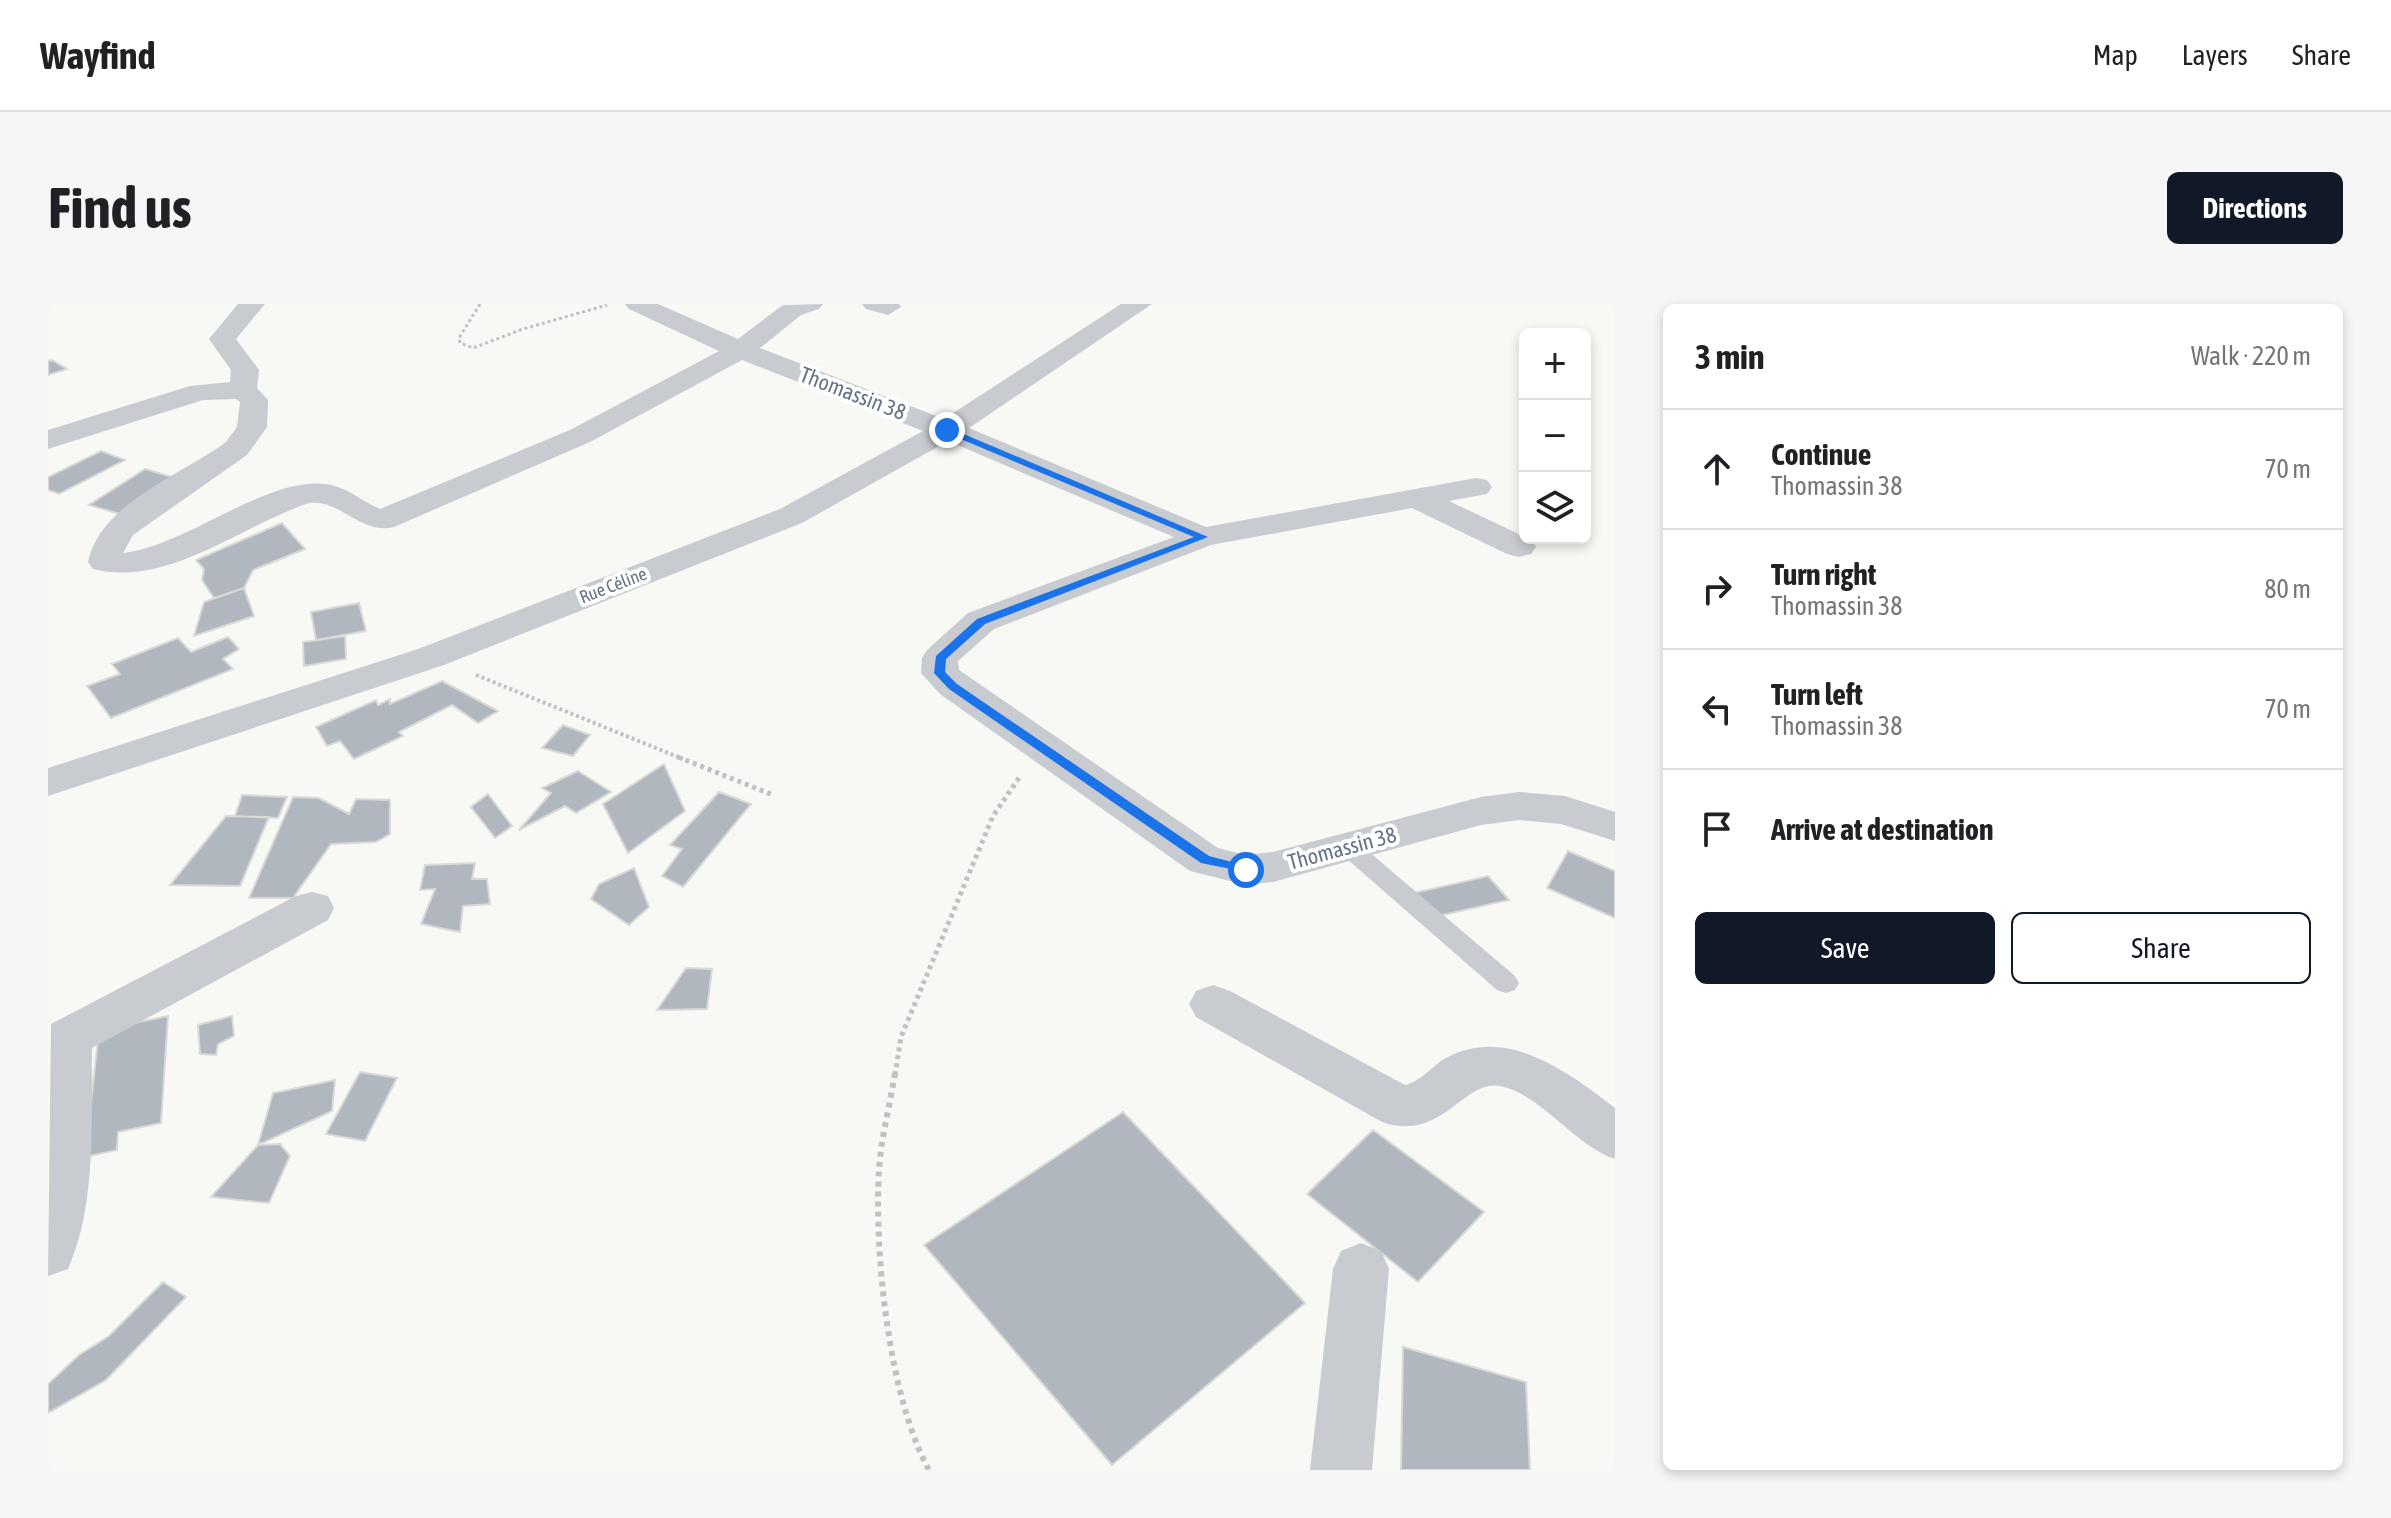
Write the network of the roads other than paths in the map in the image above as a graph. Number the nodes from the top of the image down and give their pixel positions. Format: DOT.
graph roads {
  1 [pos="252,304"];
  2 [pos="638,304"];
  3 [pos="810,304"];
  4 [pos="1139,304"];
  5 [pos="742,349"];
  6 [pos="243,390"];
  7 [pos="947,430"];
  8 [pos="48,440"];
  9 [pos="1476,487"];
  10 [pos="1416,498"];
  11 [pos="1203,537"];
  12 [pos="1519,547"];
  13 [pos="48,782"];
  14 [pos="1615,827"];
  15 [pos="1347,846"];
  16 [pos="312,908"];
  17 [pos="1506,983"];
  18 [pos="1213,1004"];
  19 [pos="58,1030"];
  20 [pos="1615,1137"];
  21 [pos="48,1251"];
  22 [pos="1361,1269"];
  23 [pos="1341,1470"];
  1 -- 6 [label="street"];
  2 -- 5 [label="street, Thomassin 38"];
  3 -- 5 [label="street"];
  4 -- 7 [label="street, Rue Céline"];
  5 -- 6 [label="street"];
  5 -- 7 [label="street, Thomassin 38"];
  6 -- 8 [label="street"];
  7 -- 11 [label="street, Thomassin 38"];
  7 -- 13 [label="street, Rue Céline"];
  9 -- 10 [label="street"];
  10 -- 11 [label="street"];
  10 -- 12 [label="street"];
  11 -- 15 [label="street, Thomassin 38"];
  14 -- 15 [label="street, Thomassin 38"];
  15 -- 17 [label="lane"];
  16 -- 19 [label="street"];
  18 -- 20 [label="street"];
  19 -- 21 [label="street"];
  22 -- 23 [label="street"];
}
